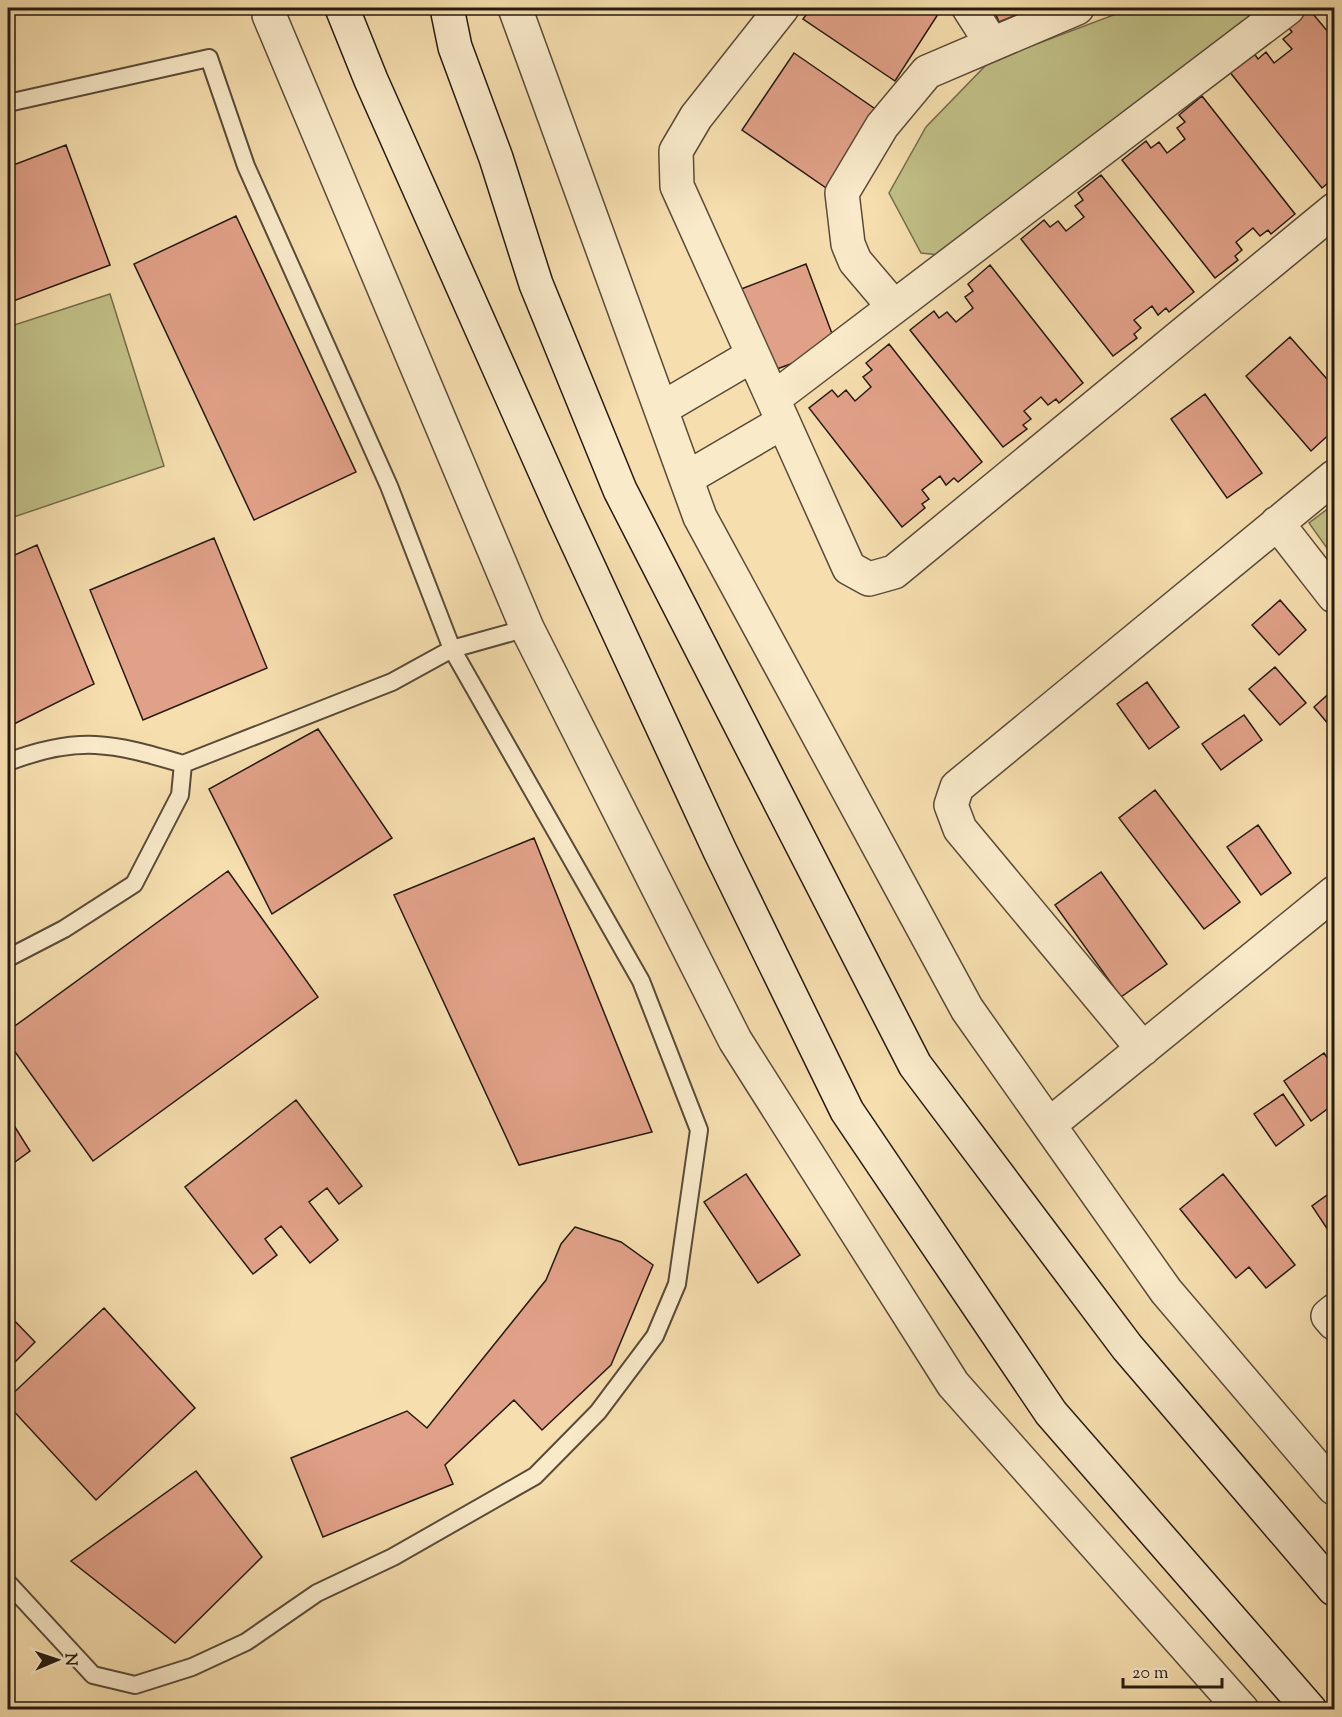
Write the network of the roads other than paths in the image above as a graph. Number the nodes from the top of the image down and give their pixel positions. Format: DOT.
graph roads {
  1 [pos="270,8"];
  2 [pos="342,8"];
  3 [pos="447,8"];
  4 [pos="515,8"];
  5 [pos="782,8"];
  6 [pos="969,8"];
  7 [pos="1077,8"];
  8 [pos="1288,8"];
  9 [pos="992,44"];
  10 [pos="8,103"];
  11 [pos="1335,210"];
  12 [pos="894,307"];
  13 [pos="753,355"];
  14 [pos="661,409"];
  15 [pos="778,411"];
  16 [pos="1335,477"];
  17 [pos="687,478"];
  18 [pos="1277,523"];
  19 [pos="1335,596"];
  20 [pos="527,628"];
  21 [pos="452,649"];
  22 [pos="8,762"];
  23 [pos="183,764"];
  24 [pos="1335,893"];
  25 [pos="8,958"];
  26 [pos="1143,1049"];
  27 [pos="1049,1125"];
  28 [pos="1335,1311"];
  29 [pos="1335,1323"];
  30 [pos="1335,1488"];
  31 [pos="8,1583"];
  32 [pos="1335,1589"];
  33 [pos="1242,1710"];
  34 [pos="1310,1710"];
  1 -- 20 [label="street"];
  2 -- 34 [label="street"];
  3 -- 32 [label="street"];
  4 -- 14 [label="street"];
  5 -- 13 [label="street"];
  6 -- 9 [label="street"];
  7 -- 9 [label="street"];
  8 -- 12 [label="street"];
  9 -- 12 [label="street"];
  10 -- 21 [label="lane"];
  11 -- 15 [label="street"];
  12 -- 15 [label="street"];
  13 -- 14 [label="street"];
  13 -- 15 [label="street"];
  14 -- 17 [label="street"];
  15 -- 17 [label="street"];
  16 -- 18 [label="street"];
  17 -- 27 [label="street"];
  18 -- 19 [label="street"];
  18 -- 26 [label="street"];
  20 -- 21 [label="lane"];
  20 -- 33 [label="street"];
  21 -- 23 [label="lane"];
  21 -- 31 [label="lane"];
  22 -- 23 [label="lane"];
  23 -- 25 [label="lane"];
  24 -- 26 [label="street"];
  26 -- 27 [label="street"];
  27 -- 30 [label="street"];
  28 -- 29 [label="street"];
}
